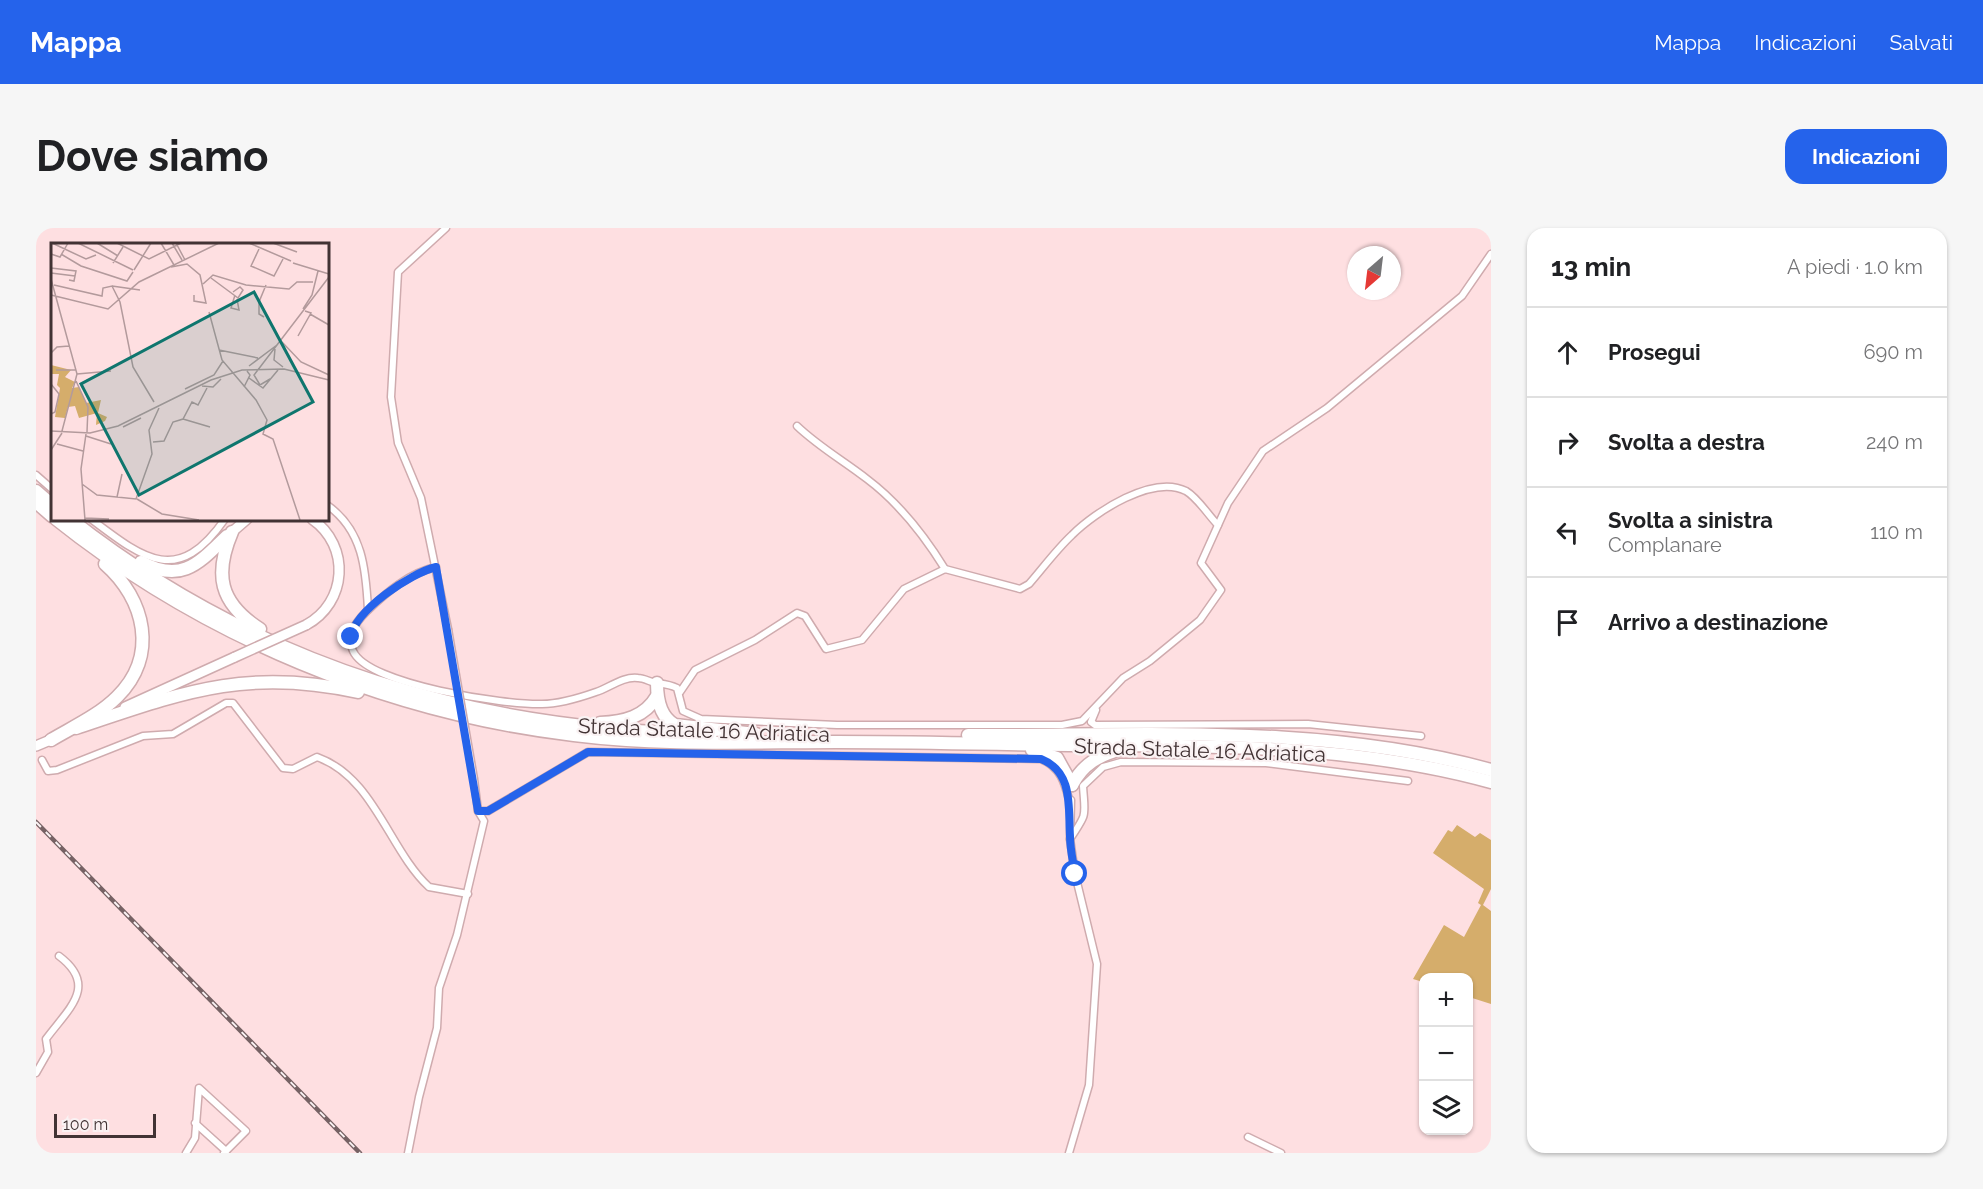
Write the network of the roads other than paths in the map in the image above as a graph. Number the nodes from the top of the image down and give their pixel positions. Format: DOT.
graph roads {
  1 [pos="446,228"];
  2 [pos="1491,254"];
  3 [pos="797,426"];
  4 [pos="36,475"];
  5 [pos="51,488"];
  6 [pos="36,491"];
  7 [pos="36,502"];
  8 [pos="51,504"];
  9 [pos="328,506"];
  10 [pos="51,515"];
  11 [pos="56,520"];
  12 [pos="57,520"];
  13 [pos="72,520"];
  14 [pos="73,520"];
  15 [pos="92,520"];
  16 [pos="224,520"];
  17 [pos="246,520"];
  18 [pos="313,520"];
  19 [pos="1218,525"];
  20 [pos="232,532"];
  21 [pos="436,567"];
  22 [pos="945,569"];
  23 [pos="368,610"];
  24 [pos="336,668"];
  25 [pos="657,690"];
  26 [pos="680,692"];
  27 [pos="435,708"];
  28 [pos="1096,709"];
  29 [pos="561,725"];
  30 [pos="76,728"];
  31 [pos="756,734"];
  32 [pos="1421,736"];
  33 [pos="51,740"];
  34 [pos="1010,744"];
  35 [pos="36,746"];
  36 [pos="1135,746"];
  37 [pos="42,760"];
  38 [pos="1491,770"];
  39 [pos="1408,781"];
  40 [pos="1491,782"];
  41 [pos="1072,785"];
  42 [pos="1070,802"];
  43 [pos="478,811"];
  44 [pos="1070,839"];
  45 [pos="468,894"];
  46 [pos="59,956"];
  47 [pos="36,1073"];
  48 [pos="195,1123"];
  49 [pos="1248,1137"];
  50 [pos="225,1152"];
  51 [pos="186,1153"];
  52 [pos="408,1153"];
  53 [pos="1069,1153"];
  54 [pos="1281,1153"];
  1 -- 21 [label="street"];
  2 -- 19 [label="street"];
  3 -- 22 [label="street"];
  4 -- 5 [label="street"];
  6 -- 8 [label="highway"];
  7 -- 10 [label="highway, Strada Statale 16 Adriatica"];
  9 -- 23 [label="street"];
  11 -- 33 [label="highway"];
  12 -- 27 [label="highway, Strada Statale 16 Adriatica"];
  13 -- 24 [label="highway, Strada Statale 16 Adriatica"];
  14 -- 20 [label="highway"];
  15 -- 16 [label="street"];
  17 -- 20 [label="main road"];
  18 -- 30 [label="main road, bridge"];
  19 -- 22 [label="street"];
  19 -- 28 [label="street"];
  20 -- 24 [label="highway"];
  21 -- 23 [label="street"];
  21 -- 43 [label="street, bridge"];
  22 -- 26 [label="street"];
  23 -- 25 [label="street"];
  24 -- 29 [label="highway, Strada Statale 16 Adriatica"];
  25 -- 26 [label="street"];
  25 -- 29 [label="highway"];
  25 -- 31 [label="highway"];
  26 -- 28 [label="street"];
  27 -- 30 [label="highway"];
  27 -- 34 [label="highway, Strada Statale 16 Adriatica"];
  28 -- 32 [label="street"];
  29 -- 31 [label="highway, Strada Statale 16 Adriatica"];
  30 -- 33 [label="main road"];
  31 -- 38 [label="highway, Strada Statale 16 Adriatica"];
  33 -- 35 [label="main road"];
  34 -- 36 [label="highway, Strada Statale 16 Adriatica"];
  34 -- 41 [label="highway"];
  36 -- 40 [label="highway, Strada Statale 16 Adriatica"];
  36 -- 41 [label="highway"];
  37 -- 45 [label="street"];
  39 -- 44 [label="street"];
  41 -- 42 [label="street"];
  42 -- 43 [label="street"];
  42 -- 44 [label="street"];
  43 -- 45 [label="street"];
  44 -- 53 [label="street"];
  45 -- 52 [label="street"];
  46 -- 47 [label="street"];
  48 -- 50 [label="street"];
  48 -- 50 [label="street"];
  48 -- 51 [label="street"];
  49 -- 54 [label="street"];
}
